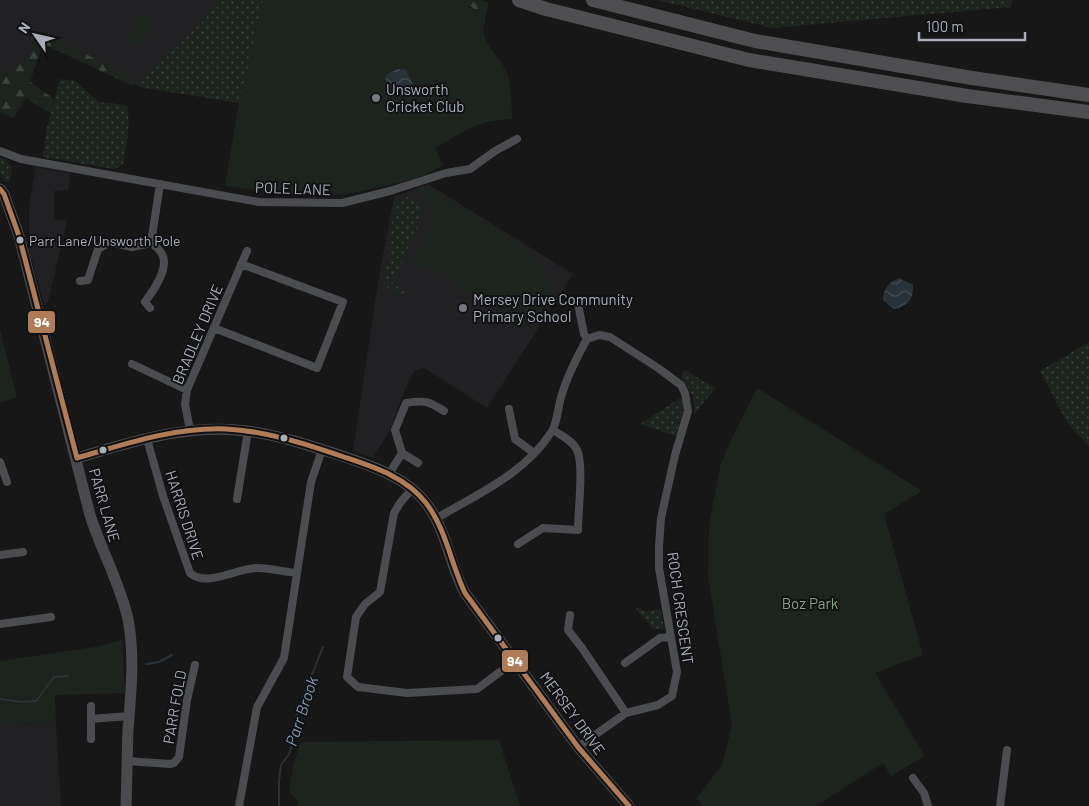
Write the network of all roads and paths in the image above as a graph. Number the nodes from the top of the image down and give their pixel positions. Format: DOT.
graph roads {
  1 [pos="519,0"];
  2 [pos="593,0"];
  3 [pos="1089,93"];
  4 [pos="1089,112"];
  5 [pos="517,139"];
  6 [pos="0,151"];
  7 [pos="160,184"];
  8 [pos="0,189"];
  9 [pos="151,243"];
  10 [pos="246,251"];
  11 [pos="241,264"];
  12 [pos="80,280"];
  13 [pos="150,308"];
  14 [pos="579,309"];
  15 [pos="214,328"];
  16 [pos="588,339"];
  17 [pos="136,369"];
  18 [pos="187,390"];
  19 [pos="509,409"];
  20 [pos="444,411"];
  21 [pos="190,430"];
  22 [pos="553,430"];
  23 [pos="248,431"];
  24 [pos="147,439"];
  25 [pos="322,450"];
  26 [pos="402,453"];
  27 [pos="534,453"];
  28 [pos="76,458"];
  29 [pos="0,462"];
  30 [pos="418,463"];
  31 [pos="389,474"];
  32 [pos="7,482"];
  33 [pos="412,489"];
  34 [pos="237,499"];
  35 [pos="437,518"];
  36 [pos="518,544"];
  37 [pos="23,552"];
  38 [pos="0,556"];
  39 [pos="297,573"];
  40 [pos="570,615"];
  41 [pos="51,617"];
  42 [pos="0,624"];
  43 [pos="670,636"];
  44 [pos="516,660"];
  45 [pos="625,663"];
  46 [pos="195,665"];
  47 [pos="91,706"];
  48 [pos="626,713"];
  49 [pos="129,716"];
  50 [pos="91,719"];
  51 [pos="91,739"];
  52 [pos="578,747"];
  53 [pos="1007,750"];
  54 [pos="126,761"];
  55 [pos="913,778"];
  56 [pos="626,805"];
  57 [pos="126,806"];
  58 [pos="239,806"];
  59 [pos="928,806"];
  60 [pos="1000,806"];
  1 -- 4 [label="highway"];
  2 -- 3 [label="highway"];
  5 -- 7 [label="street, POLE LANE"];
  6 -- 7 [label="street, POLE LANE"];
  7 -- 9 [label="street"];
  8 -- 28 [label="street, PARR LANE"];
  9 -- 12 [label="street"];
  9 -- 13 [label="street"];
  10 -- 11 [label="street, BRADLEY DRIVE"];
  11 -- 15 [label="street, BRADLEY DRIVE"];
  11 -- 15 [label="street"];
  14 -- 16 [label="street"];
  15 -- 18 [label="street, BRADLEY DRIVE"];
  16 -- 22 [label="street"];
  16 -- 43 [label="street, ROCH CRESCENT"];
  17 -- 18 [label="street"];
  18 -- 21 [label="street, BRADLEY DRIVE"];
  19 -- 27 [label="street"];
  20 -- 26 [label="street"];
  21 -- 23 [label="street, MERSEY DRIVE"];
  21 -- 24 [label="street, MERSEY DRIVE"];
  22 -- 27 [label="street"];
  22 -- 36 [label="street"];
  23 -- 25 [label="street, MERSEY DRIVE"];
  23 -- 34 [label="street"];
  24 -- 28 [label="street, MERSEY DRIVE"];
  24 -- 39 [label="street, HARRIS DRIVE"];
  25 -- 31 [label="street, MERSEY DRIVE"];
  25 -- 39 [label="street"];
  26 -- 30 [label="street"];
  26 -- 31 [label="street"];
  27 -- 35 [label="street"];
  28 -- 49 [label="street, PARR LANE"];
  29 -- 32 [label="street"];
  31 -- 33 [label="street, MERSEY DRIVE"];
  33 -- 35 [label="street, MERSEY DRIVE"];
  33 -- 44 [label="street"];
  35 -- 44 [label="street, MERSEY DRIVE"];
  37 -- 38 [label="street"];
  39 -- 58 [label="street"];
  40 -- 48 [label="street"];
  41 -- 42 [label="street"];
  43 -- 45 [label="street"];
  43 -- 48 [label="street, ROCH CRESCENT"];
  44 -- 52 [label="street, MERSEY DRIVE"];
  46 -- 54 [label="street, PARR FOLD"];
  47 -- 50 [label="street"];
  48 -- 52 [label="street, ROCH CRESCENT"];
  49 -- 50 [label="street"];
  49 -- 54 [label="street, PARR LANE"];
  50 -- 51 [label="street"];
  52 -- 56 [label="street, MERSEY DRIVE"];
  53 -- 60 [label="street"];
  54 -- 57 [label="street, PARR LANE"];
  55 -- 59 [label="street"];
}
